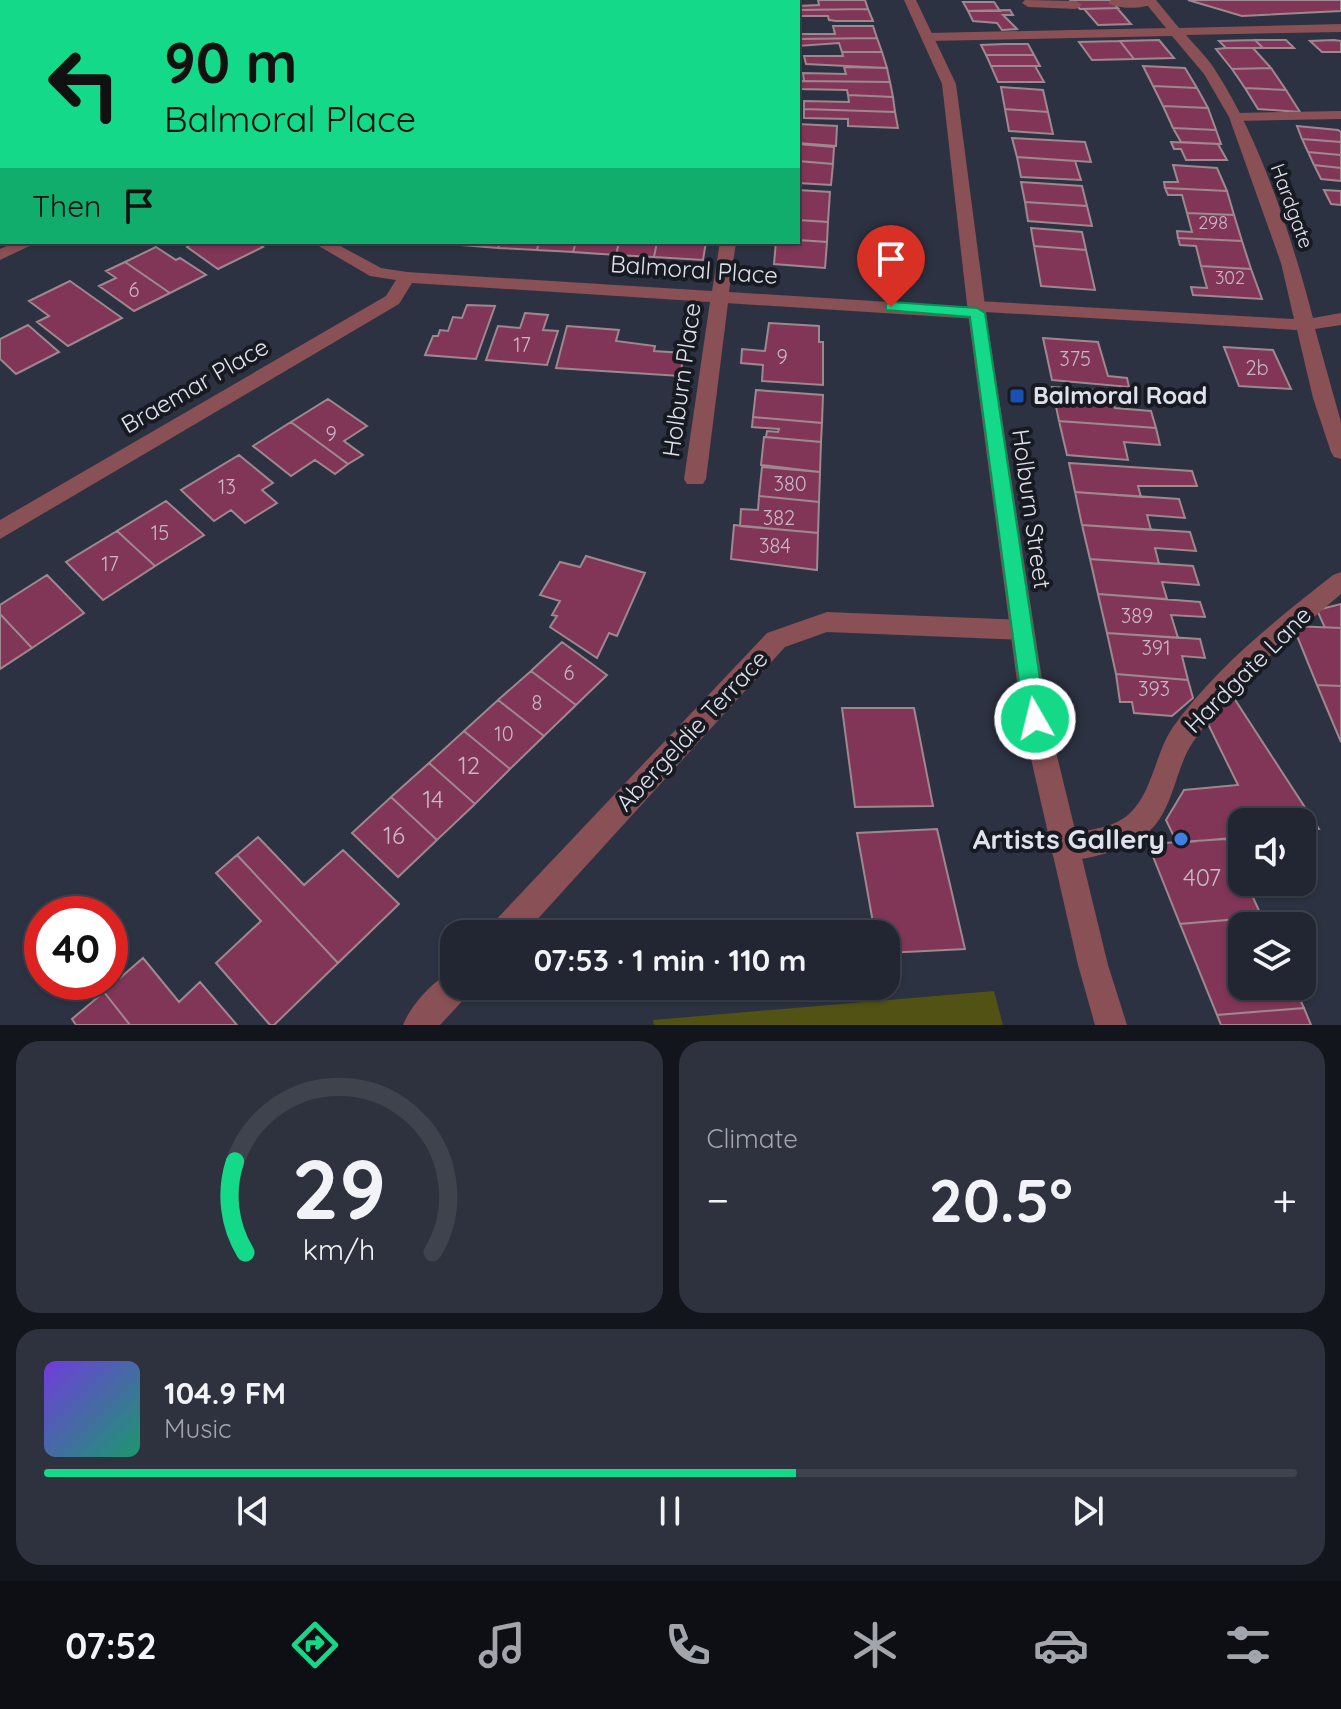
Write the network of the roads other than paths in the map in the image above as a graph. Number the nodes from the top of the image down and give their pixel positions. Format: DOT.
graph roads {
  1 [pos="910,0"];
  2 [pos="1150,1"];
  3 [pos="1028,3"];
  4 [pos="1114,3"];
  5 [pos="1076,5"];
  6 [pos="1341,28"];
  7 [pos="1178,32"];
  8 [pos="928,37"];
  9 [pos="1341,115"];
  10 [pos="1236,117"];
  11 [pos="25,244"];
  12 [pos="324,244"];
  13 [pos="728,244"];
  14 [pos="0,255"];
  15 [pos="407,277"];
  16 [pos="720,295"];
  17 [pos="977,309"];
  18 [pos="1341,319"];
  19 [pos="1305,325"];
  20 [pos="1341,452"];
  21 [pos="695,479"];
  22 [pos="0,531"];
  23 [pos="1341,581"];
  24 [pos="1022,630"];
  25 [pos="1064,848"];
  26 [pos="517,920"];
  27 [pos="442,1000"];
  28 [pos="419,1025"];
  29 [pos="1111,1025"];
  1 -- 8 [label="street, Holburn Street"];
  2 -- 4 [label="street"];
  2 -- 7 [label="street, Hardgate"];
  3 -- 5 [label="street"];
  6 -- 7 [label="street"];
  7 -- 8 [label="street"];
  7 -- 10 [label="street, Hardgate"];
  8 -- 17 [label="street, Holburn Street"];
  9 -- 10 [label="street"];
  10 -- 19 [label="street, Hardgate"];
  11 -- 14 [label="street"];
  12 -- 15 [label="street, Balmoral Place"];
  13 -- 16 [label="street, Holburn Place"];
  15 -- 16 [label="street, Balmoral Place"];
  15 -- 22 [label="street, Braemar Place"];
  16 -- 17 [label="street, Balmoral Place"];
  16 -- 21 [label="street, Holburn Place"];
  17 -- 19 [label="street"];
  17 -- 24 [label="street, Holburn Street"];
  18 -- 19 [label="street"];
  19 -- 20 [label="street, Hardgate"];
  23 -- 25 [label="street, Hardgate Lane"];
  24 -- 25 [label="street, Holburn Street"];
  24 -- 26 [label="street, Abergeldie Terrace"];
  25 -- 29 [label="street, Holburn Street"];
  27 -- 28 [label="street"];
}
